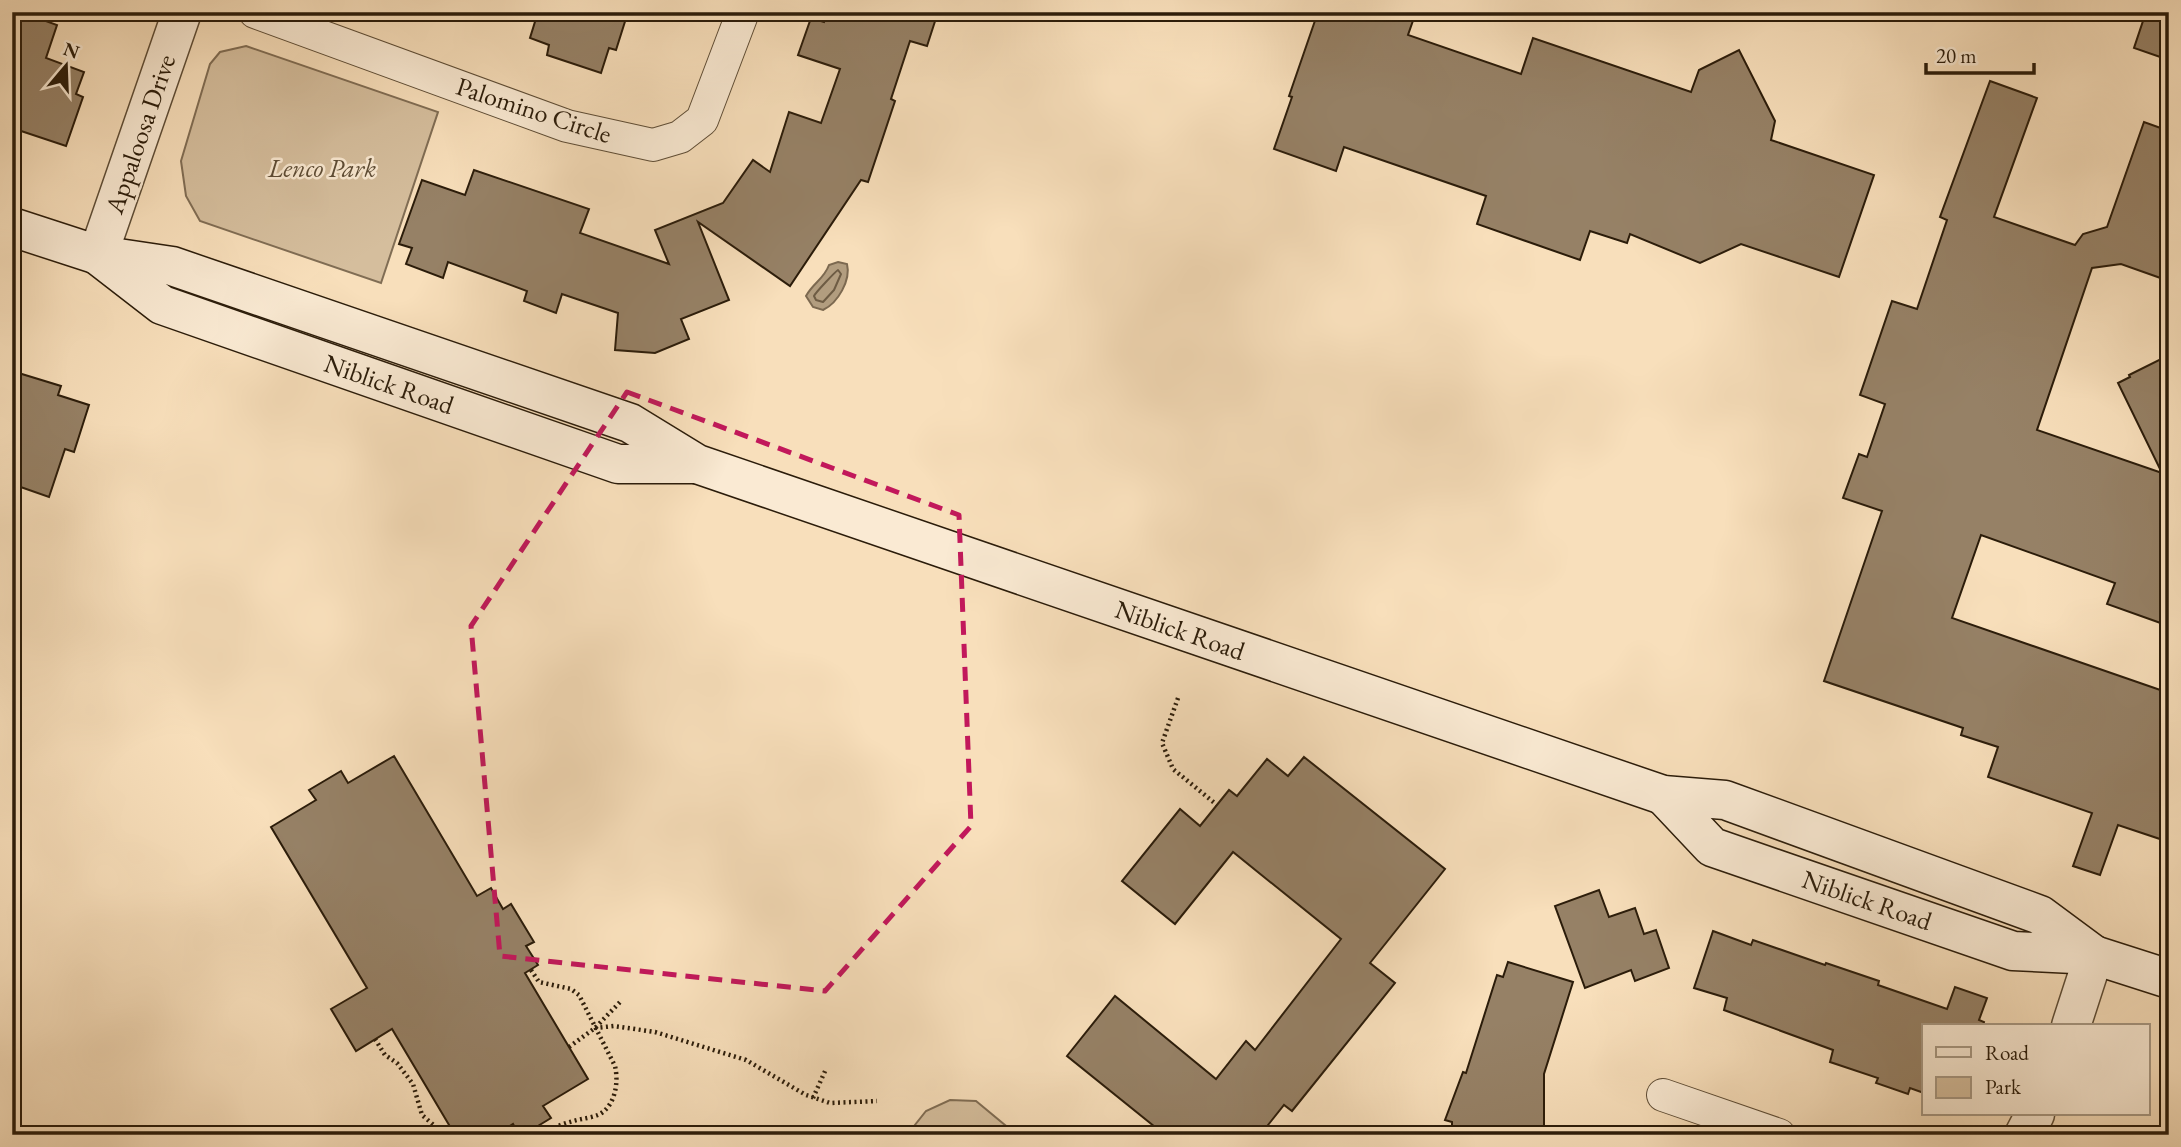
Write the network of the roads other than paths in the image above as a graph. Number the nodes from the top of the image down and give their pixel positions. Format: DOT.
graph roads {
  1 [pos="182,12"];
  2 [pos="255,12"];
  3 [pos="743,12"];
  4 [pos="12,227"];
  5 [pos="98,255"];
  6 [pos="2094,955"];
  7 [pos="2169,979"];
  8 [pos="2072,1024"];
  9 [pos="1663,1095"];
  10 [pos="2034,1116"];
  11 [pos="1779,1135"];
  12 [pos="2024,1135"];
  1 -- 5 [label="main road, Appaloosa Drive"];
  2 -- 3 [label="street, Palomino Circle"];
  4 -- 5 [label="main road, Niblick Road"];
  5 -- 6 [label="main road, Niblick Road"];
  6 -- 7 [label="main road, Niblick Road"];
  6 -- 8 [label="main road"];
  9 -- 11 [label="street"];
  10 -- 12 [label="main road"];
}
